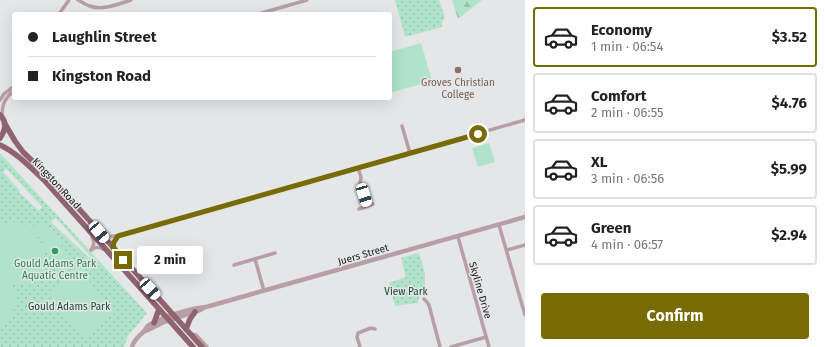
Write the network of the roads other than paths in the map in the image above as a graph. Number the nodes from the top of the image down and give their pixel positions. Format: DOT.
graph roads {
  1 [pos="69,0"];
  2 [pos="78,0"];
  3 [pos="131,0"];
  4 [pos="307,0"];
  5 [pos="60,12"];
  6 [pos="265,12"];
  7 [pos="12,88"];
  8 [pos="12,92"];
  9 [pos="0,100"];
  10 [pos="1,116"];
  11 [pos="525,120"];
  12 [pos="5,124"];
  13 [pos="402,126"];
  14 [pos="0,138"];
  15 [pos="0,145"];
  16 [pos="410,153"];
  17 [pos="358,168"];
  18 [pos="373,204"];
  19 [pos="367,206"];
  20 [pos="359,209"];
  21 [pos="525,218"];
  22 [pos="500,225"];
  23 [pos="85,226"];
  24 [pos="95,226"];
  25 [pos="118,236"];
  26 [pos="458,237"];
  27 [pos="525,245"];
  28 [pos="110,250"];
  29 [pos="507,250"];
  30 [pos="275,253"];
  31 [pos="255,259"];
  32 [pos="234,265"];
  33 [pos="264,291"];
  34 [pos="424,299"];
  35 [pos="206,307"];
  36 [pos="159,309"];
  37 [pos="195,312"];
  38 [pos="525,316"];
  39 [pos="175,317"];
  40 [pos="168,319"];
  41 [pos="154,323"];
  42 [pos="186,329"];
  43 [pos="375,329"];
  44 [pos="144,331"];
  45 [pos="190,334"];
  46 [pos="486,337"];
  47 [pos="132,347"];
  48 [pos="193,347"];
  49 [pos="202,347"];
  50 [pos="207,347"];
  51 [pos="360,347"];
  52 [pos="440,347"];
  53 [pos="450,347"];
  54 [pos="489,347"];
  1 -- 5 [label="street"];
  2 -- 3 [label="street"];
  4 -- 6 [label="street"];
  7 -- 9 [label="street"];
  8 -- 10 [label="street"];
  10 -- 12 [label="main road, Kingston Road"];
  11 -- 16 [label="street"];
  12 -- 14 [label="main road"];
  12 -- 24 [label="main road, Kingston Road"];
  13 -- 16 [label="street"];
  15 -- 23 [label="main road, Kingston Road"];
  16 -- 17 [label="street"];
  17 -- 19 [label="street"];
  17 -- 25 [label="street"];
  18 -- 19 [label="street"];
  19 -- 20 [label="street"];
  21 -- 22 [label="street, Juers Street"];
  22 -- 26 [label="street, Juers Street"];
  22 -- 29 [label="street"];
  23 -- 28 [label="main road, Kingston Road"];
  23 -- 28 [label="street"];
  24 -- 25 [label="street"];
  24 -- 28 [label="main road, Kingston Road"];
  25 -- 28 [label="street"];
  26 -- 33 [label="street, Juers Street"];
  26 -- 46 [label="street, Skyline Drive"];
  27 -- 29 [label="street"];
  28 -- 36 [label="main road, Kingston Road"];
  28 -- 39 [label="main road, Kingston Road"];
  29 -- 38 [label="street"];
  30 -- 31 [label="street"];
  31 -- 32 [label="street"];
  31 -- 33 [label="street"];
  33 -- 35 [label="street, Juers Street"];
  34 -- 52 [label="street"];
  35 -- 37 [label="street, Juers Street"];
  35 -- 39 [label="street, Juers Street"];
  36 -- 40 [label="main road, Kingston Road"];
  36 -- 41 [label="main road"];
  37 -- 39 [label="street, Juers Street"];
  37 -- 42 [label="main road"];
  39 -- 40 [label="street"];
  39 -- 42 [label="main road, Kingston Road"];
  40 -- 41 [label="street"];
  40 -- 44 [label="street"];
  40 -- 48 [label="main road, Kingston Road"];
  41 -- 44 [label="street"];
  42 -- 45 [label="main road, Kingston Road"];
  43 -- 51 [label="street"];
  44 -- 47 [label="street"];
  45 -- 49 [label="main road, Kingston Road"];
  45 -- 50 [label="street, Kingston Road"];
  46 -- 53 [label="street"];
  46 -- 54 [label="street, Skyline Drive"];
}
